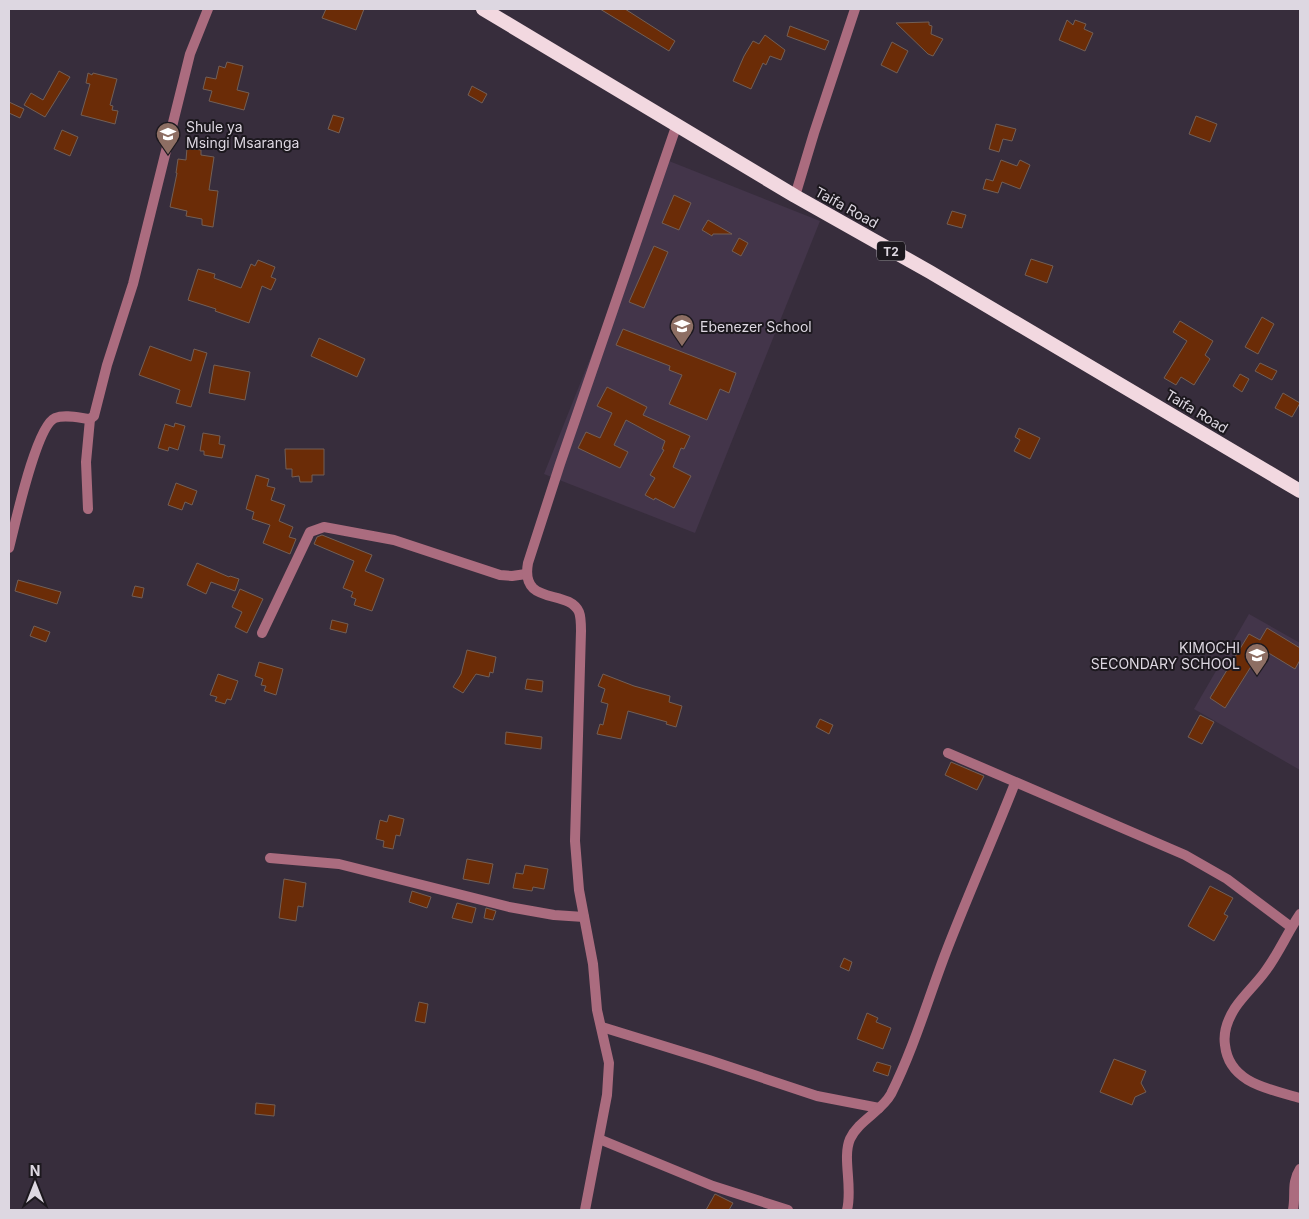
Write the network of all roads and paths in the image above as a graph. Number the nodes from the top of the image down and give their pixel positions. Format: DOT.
graph roads {
  1 [pos="208,9"];
  2 [pos="483,9"];
  3 [pos="856,9"];
  4 [pos="677,124"];
  5 [pos="795,196"];
  6 [pos="90,419"];
  7 [pos="1300,491"];
  8 [pos="88,509"];
  9 [pos="9,548"];
  10 [pos="526,574"];
  11 [pos="262,633"];
  12 [pos="948,753"];
  13 [pos="1015,783"];
  14 [pos="270,858"];
  15 [pos="1300,914"];
  16 [pos="584,917"];
  17 [pos="1291,927"];
  18 [pos="602,1027"];
  19 [pos="1300,1098"];
  20 [pos="879,1108"];
  21 [pos="599,1139"];
  22 [pos="1300,1169"];
  23 [pos="585,1210"];
  24 [pos="788,1210"];
  25 [pos="847,1210"];
  26 [pos="1293,1210"];
  1 -- 6 [label="street"];
  2 -- 4 [label="highway, Taifa Road / T2"];
  3 -- 5 [label="street"];
  4 -- 5 [label="highway, Taifa Road / T2"];
  4 -- 10 [label="street"];
  5 -- 7 [label="highway, Taifa Road / T2"];
  6 -- 8 [label="street"];
  6 -- 9 [label="street"];
  10 -- 11 [label="street"];
  10 -- 16 [label="street"];
  12 -- 13 [label="street"];
  13 -- 17 [label="street"];
  13 -- 20 [label="street"];
  14 -- 16 [label="street"];
  15 -- 17 [label="street"];
  16 -- 18 [label="street"];
  17 -- 19 [label="street"];
  18 -- 20 [label="street"];
  18 -- 21 [label="street"];
  20 -- 25 [label="street"];
  21 -- 23 [label="street"];
  21 -- 24 [label="street"];
  22 -- 26 [label="street"];
}
